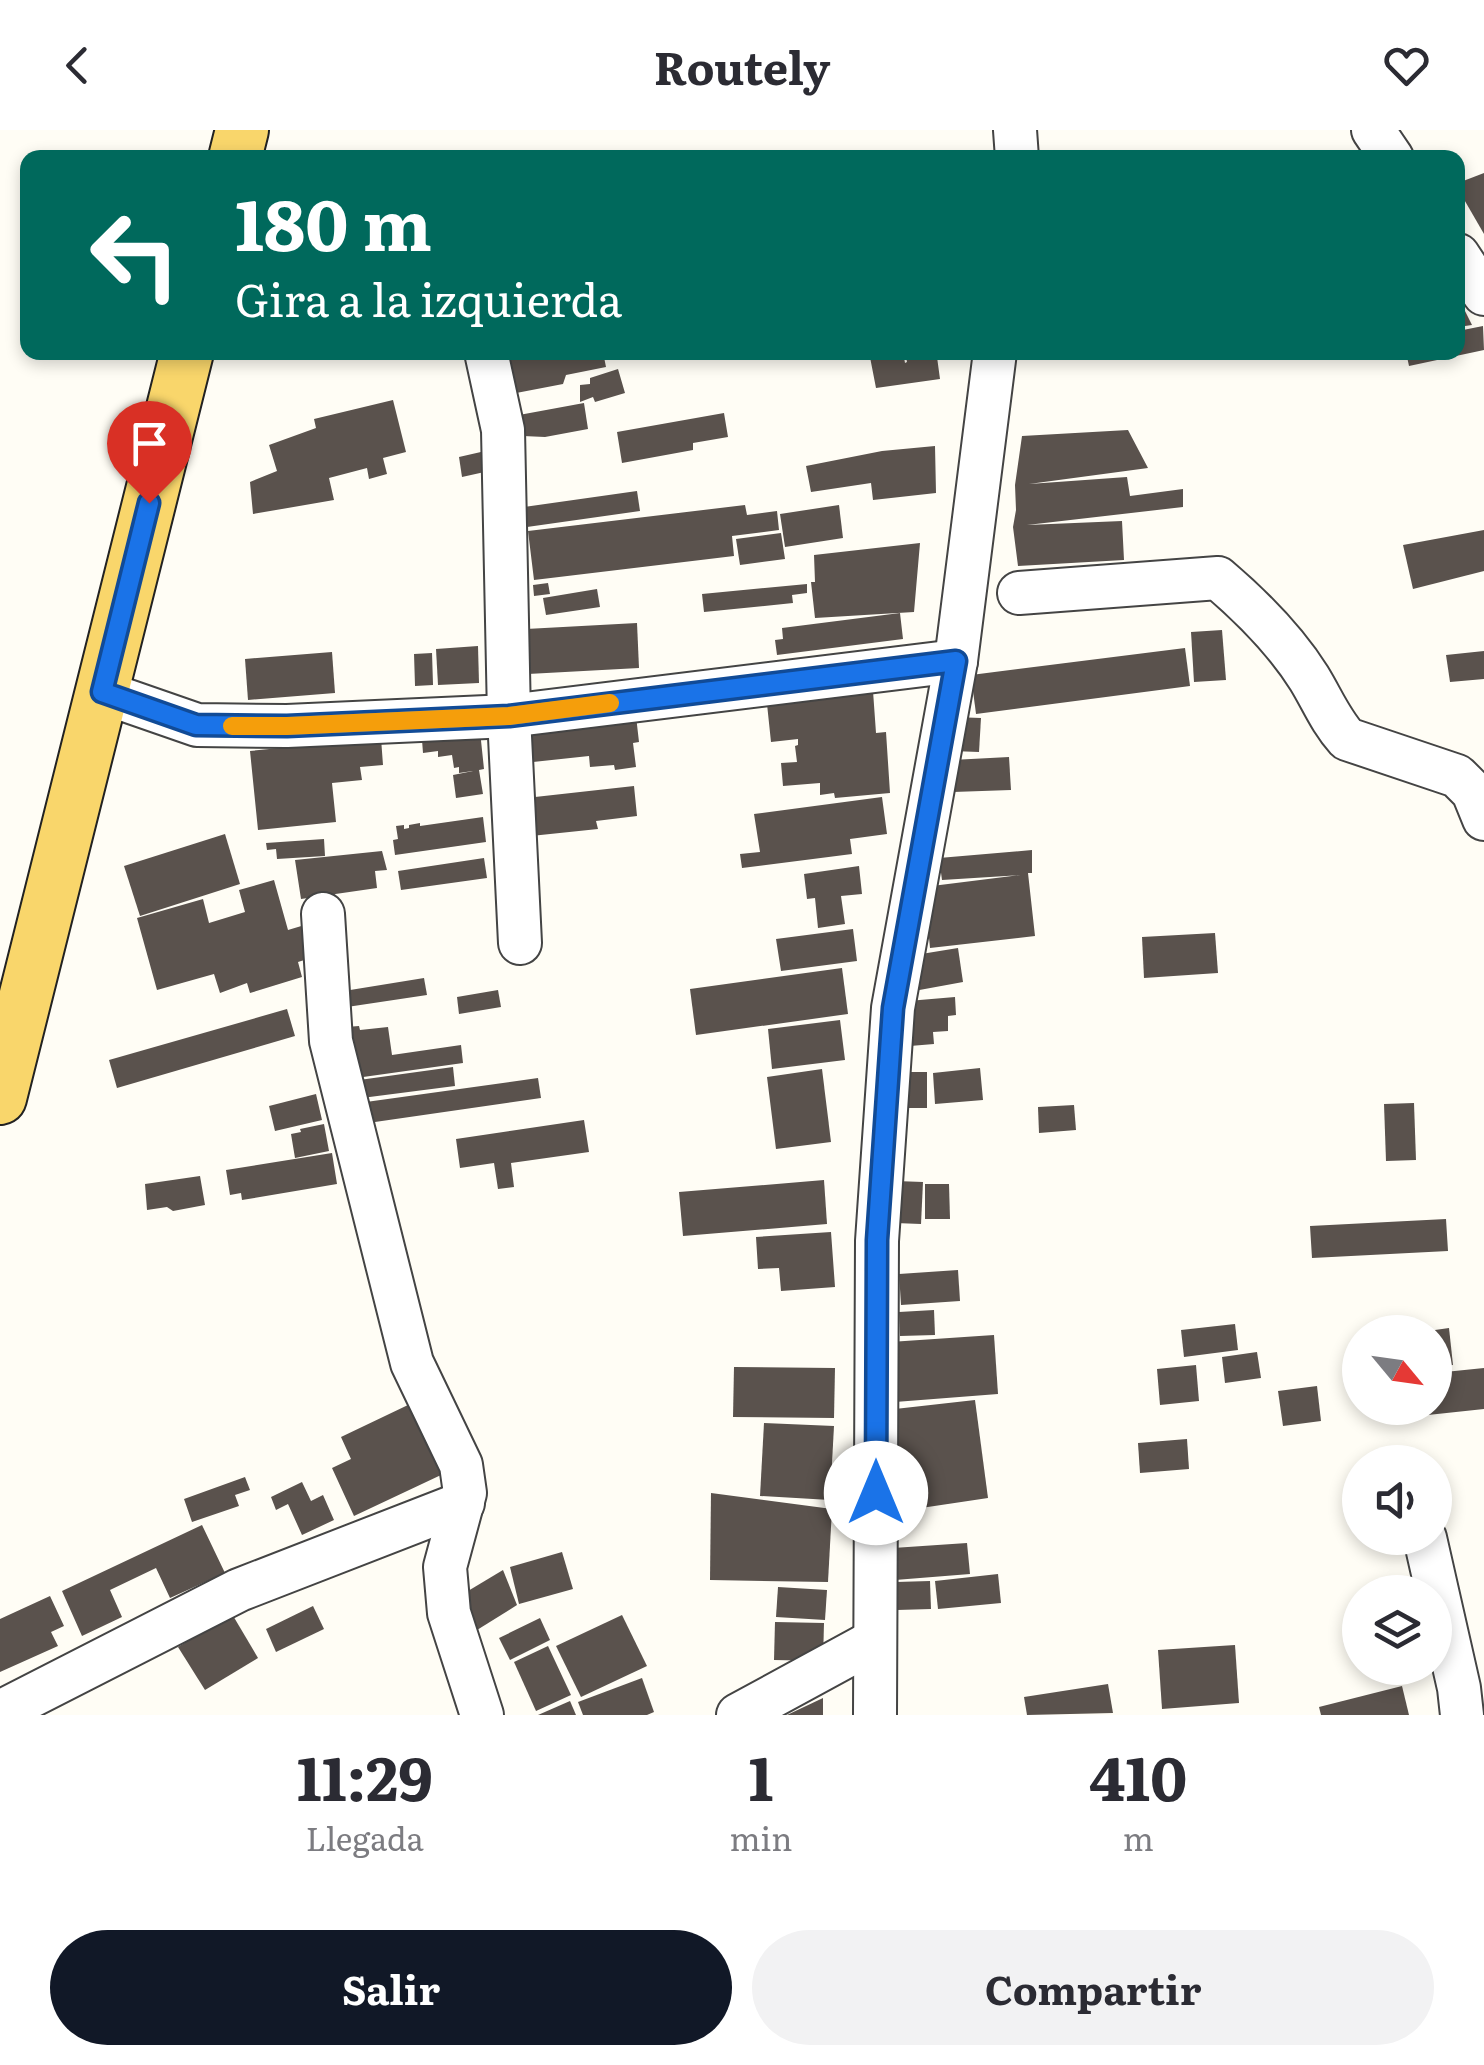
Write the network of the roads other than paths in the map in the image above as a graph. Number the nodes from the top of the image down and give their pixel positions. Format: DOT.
graph roads {
  1 [pos="1465,265"];
  2 [pos="1484,294"];
  3 [pos="184,360"];
  4 [pos="488,360"];
  5 [pos="994,360"];
  6 [pos="1019,592"];
  7 [pos="956,661"];
  8 [pos="102,692"];
  9 [pos="509,716"];
  10 [pos="1484,820"];
  11 [pos="322,914"];
  12 [pos="520,943"];
  13 [pos="0,1098"];
  14 [pos="463,1503"];
  15 [pos="1429,1555"];
  16 [pos="874,1641"];
  17 [pos="0,1712"];
  18 [pos="482,1715"];
  19 [pos="738,1715"];
  20 [pos="875,1715"];
  21 [pos="1462,1715"];
  1 -- 2 [label="street"];
  3 -- 8 [label="main road"];
  4 -- 9 [label="street"];
  5 -- 7 [label="street"];
  6 -- 10 [label="street"];
  7 -- 9 [label="street"];
  7 -- 16 [label="street"];
  8 -- 9 [label="street"];
  8 -- 13 [label="main road"];
  9 -- 12 [label="street"];
  11 -- 14 [label="street"];
  14 -- 17 [label="street"];
  14 -- 18 [label="street"];
  15 -- 21 [label="street"];
  16 -- 19 [label="street"];
  16 -- 20 [label="street"];
}
